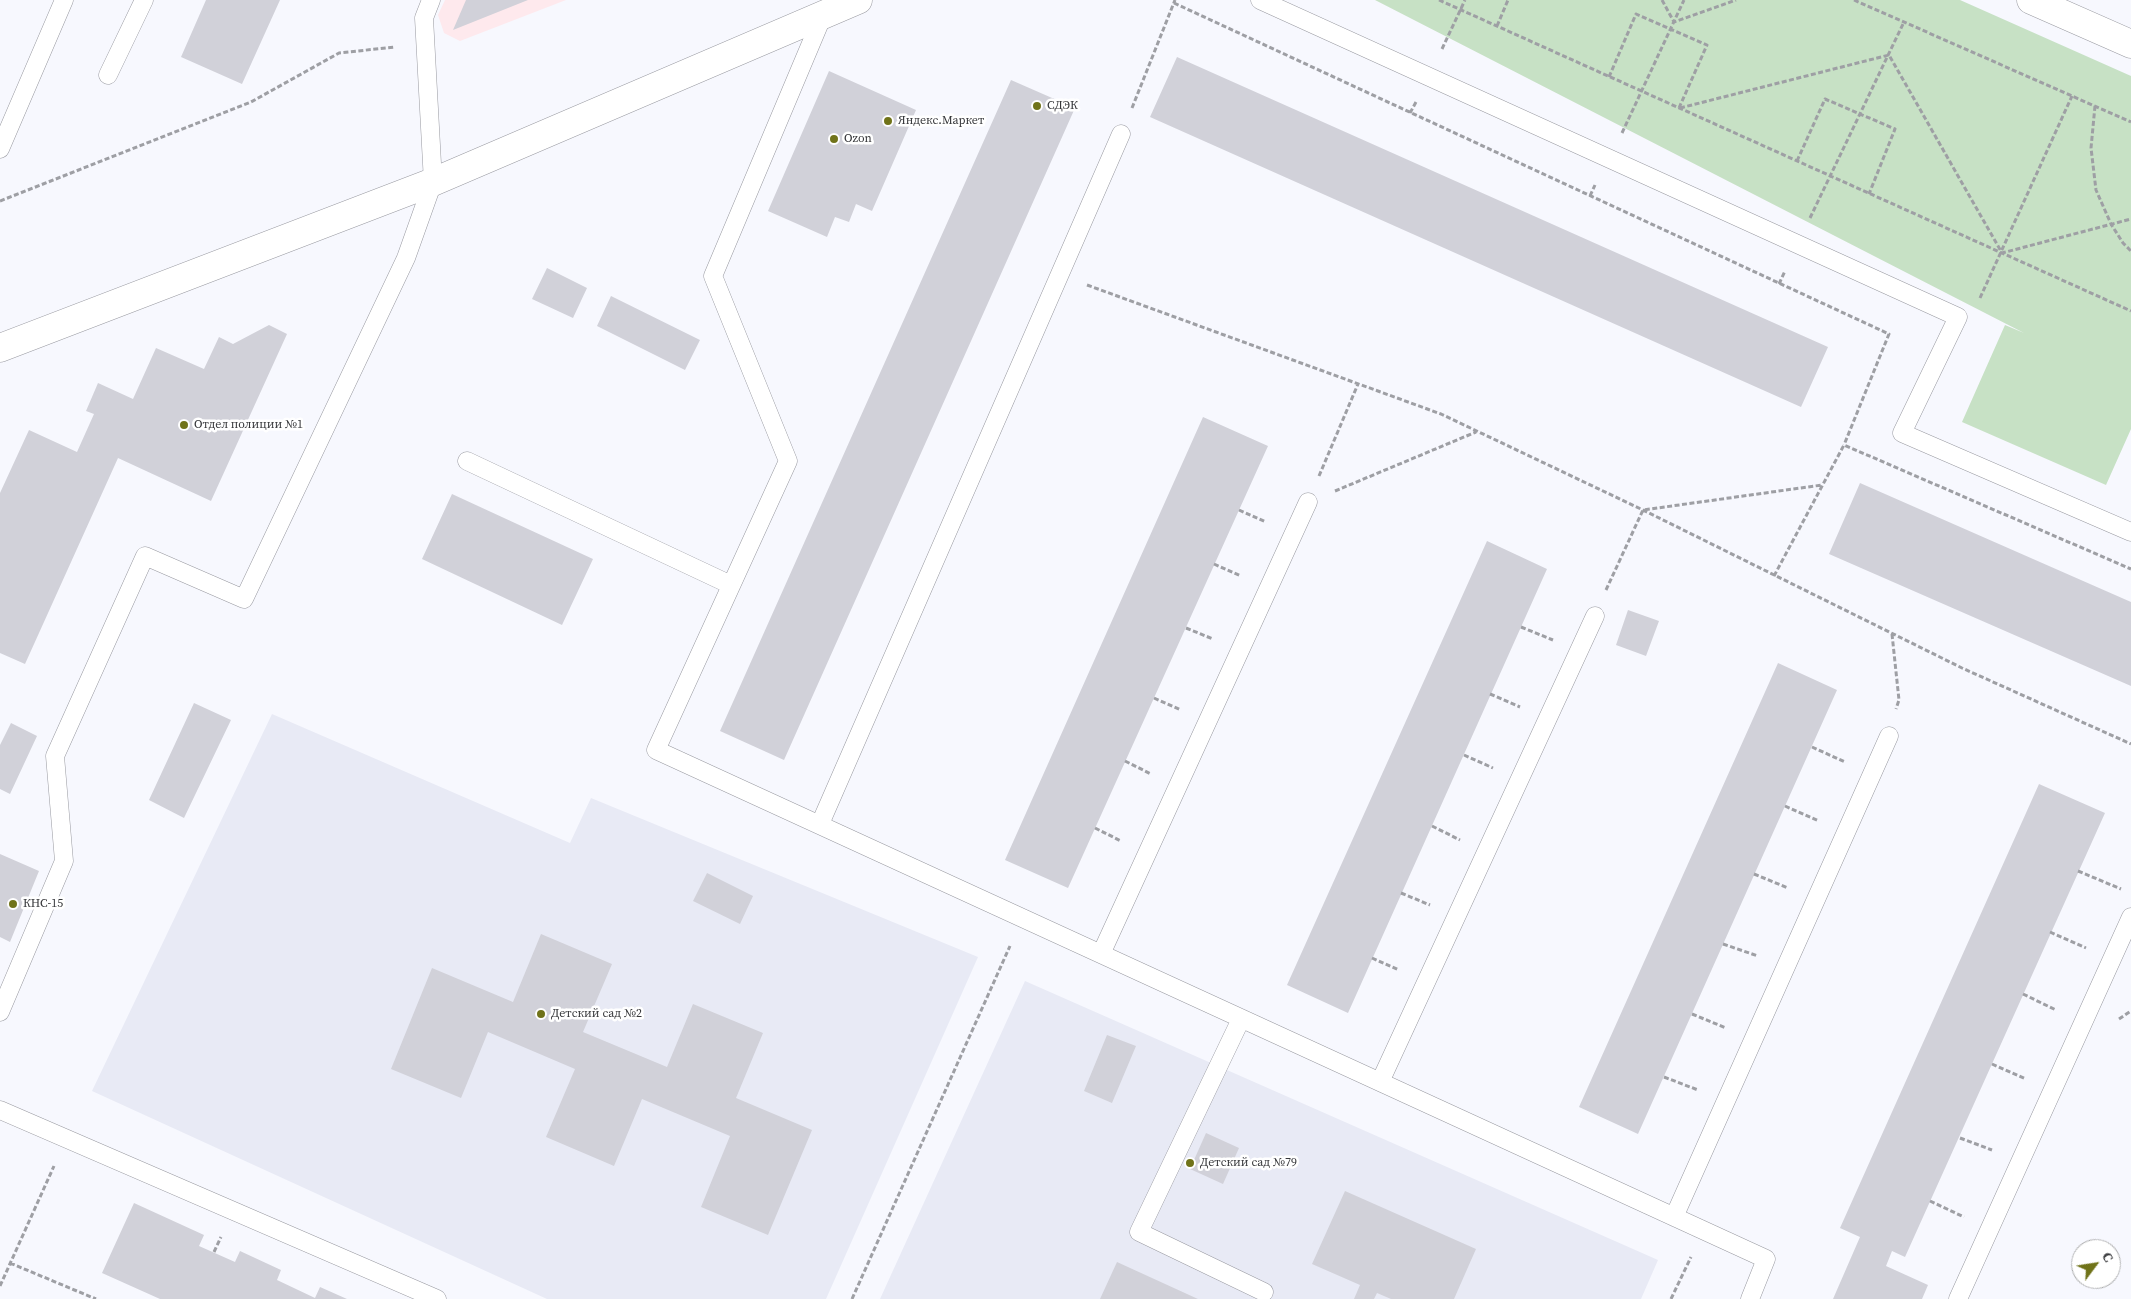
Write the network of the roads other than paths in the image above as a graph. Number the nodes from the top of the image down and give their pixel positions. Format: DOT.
graph roads {
  1 [pos="64,0"];
  2 [pos="144,0"];
  3 [pos="431,0"];
  4 [pos="858,0"];
  5 [pos="1260,0"];
  6 [pos="2031,0"];
  7 [pos="2068,8"];
  8 [pos="823,15"];
  9 [pos="2131,44"];
  10 [pos="108,75"];
  11 [pos="1121,134"];
  12 [pos="0,149"];
  13 [pos="433,182"];
  14 [pos="0,348"];
  15 [pos="467,461"];
  16 [pos="1308,502"];
  17 [pos="2131,532"];
  18 [pos="731,584"];
  19 [pos="1595,616"];
  20 [pos="1889,736"];
  21 [pos="820,824"];
  22 [pos="2131,917"];
  23 [pos="1101,954"];
  24 [pos="0,1012"];
  25 [pos="1242,1019"];
  26 [pos="1380,1082"];
  27 [pos="0,1110"];
  28 [pos="1674,1217"];
  29 [pos="1264,1292"];
  30 [pos="437,1299"];
  31 [pos="1750,1299"];
  32 [pos="1958,1299"];
  1 -- 12 [label="lane"];
  2 -- 10 [label="lane"];
  3 -- 13 [label="lane"];
  4 -- 8 [label="street"];
  5 -- 17 [label="lane"];
  6 -- 7 [label="street"];
  7 -- 9 [label="street"];
  8 -- 13 [label="street"];
  8 -- 18 [label="lane"];
  11 -- 21 [label="lane"];
  13 -- 14 [label="street"];
  13 -- 24 [label="lane"];
  15 -- 18 [label="lane"];
  16 -- 23 [label="lane"];
  18 -- 21 [label="lane"];
  19 -- 26 [label="lane"];
  20 -- 28 [label="lane"];
  21 -- 23 [label="lane"];
  22 -- 32 [label="lane"];
  23 -- 25 [label="lane"];
  25 -- 26 [label="lane"];
  25 -- 29 [label="lane"];
  26 -- 28 [label="lane"];
  27 -- 30 [label="lane"];
  28 -- 31 [label="lane"];
}
